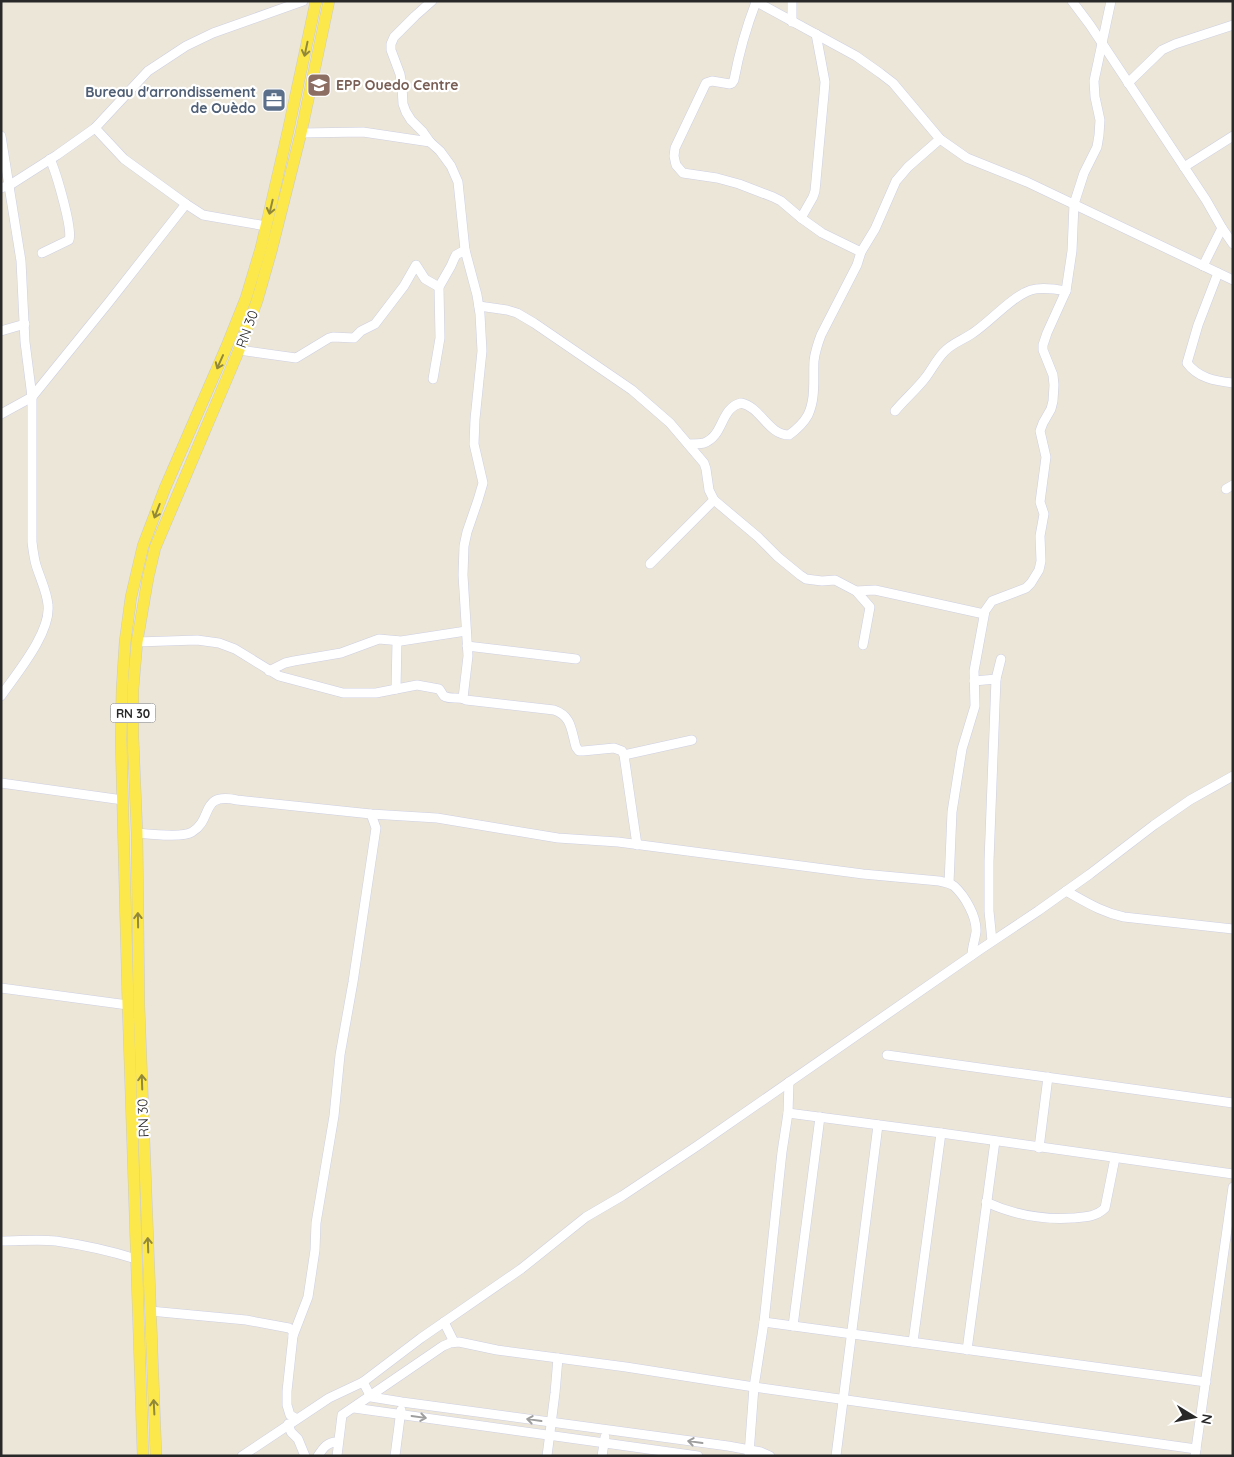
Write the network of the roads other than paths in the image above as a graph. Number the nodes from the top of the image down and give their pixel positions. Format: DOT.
graph roads {
  1 [pos="303,1"];
  2 [pos="316,1"];
  3 [pos="329,1"];
  4 [pos="432,1"];
  5 [pos="792,1"];
  6 [pos="1072,1"];
  7 [pos="1111,1"];
  8 [pos="756,2"];
  9 [pos="792,22"];
  10 [pos="1233,25"];
  11 [pos="816,34"];
  12 [pos="1102,43"];
  13 [pos="1128,83"];
  14 [pos="95,128"];
  15 [pos="301,132"];
  16 [pos="1,136"];
  17 [pos="1233,136"];
  18 [pos="940,139"];
  19 [pos="430,142"];
  20 [pos="50,159"];
  21 [pos="1184,167"];
  22 [pos="6,186"];
  23 [pos="186,204"];
  24 [pos="1074,204"];
  25 [pos="801,218"];
  26 [pos="266,226"];
  27 [pos="1222,228"];
  28 [pos="1233,244"];
  29 [pos="465,250"];
  30 [pos="861,252"];
  31 [pos="42,253"];
  32 [pos="1204,266"];
  33 [pos="1218,273"];
  34 [pos="1233,280"];
  35 [pos="439,287"];
  36 [pos="1066,291"];
  37 [pos="479,306"];
  38 [pos="25,324"];
  39 [pos="1,332"];
  40 [pos="239,350"];
  41 [pos="433,379"];
  42 [pos="1233,383"];
  43 [pos="32,397"];
  44 [pos="895,411"];
  45 [pos="1,414"];
  46 [pos="688,444"];
  47 [pos="714,500"];
  48 [pos="650,564"];
  49 [pos="856,591"];
  50 [pos="984,614"];
  51 [pos="466,631"];
  52 [pos="397,641"];
  53 [pos="137,642"];
  54 [pos="863,645"];
  55 [pos="467,646"];
  56 [pos="576,659"];
  57 [pos="1001,659"];
  58 [pos="269,671"];
  59 [pos="996,679"];
  60 [pos="974,680"];
  61 [pos="396,689"];
  62 [pos="1,696"];
  63 [pos="463,698"];
  64 [pos="692,740"];
  65 [pos="624,755"];
  66 [pos="1233,776"];
  67 [pos="1,783"];
  68 [pos="123,800"];
  69 [pos="371,814"];
  70 [pos="138,833"];
  71 [pos="638,845"];
  72 [pos="949,883"];
  73 [pos="1066,891"];
  74 [pos="989,911"];
  75 [pos="1233,929"];
  76 [pos="976,931"];
  77 [pos="992,942"];
  78 [pos="972,955"];
  79 [pos="1,988"];
  80 [pos="128,1005"];
  81 [pos="887,1055"];
  82 [pos="1048,1077"];
  83 [pos="789,1082"];
  84 [pos="1233,1103"];
  85 [pos="788,1113"];
  86 [pos="820,1117"];
  87 [pos="878,1125"];
  88 [pos="941,1133"];
  89 [pos="995,1141"];
  90 [pos="1039,1148"];
  91 [pos="1115,1158"];
  92 [pos="1233,1174"];
  93 [pos="1232,1193"];
  94 [pos="986,1202"];
  95 [pos="1,1240"];
  96 [pos="136,1259"];
  97 [pos="150,1311"];
  98 [pos="444,1322"];
  99 [pos="764,1322"];
  100 [pos="793,1326"];
  101 [pos="852,1334"];
  102 [pos="293,1336"];
  103 [pos="454,1342"];
  104 [pos="913,1342"];
  105 [pos="966,1350"];
  106 [pos="558,1358"];
  107 [pos="363,1382"];
  108 [pos="1206,1382"];
  109 [pos="754,1387"];
  110 [pos="371,1397"];
  111 [pos="844,1399"];
  112 [pos="402,1402"];
  113 [pos="354,1408"];
  114 [pos="400,1414"];
  115 [pos="297,1419"];
  116 [pos="552,1423"];
  117 [pos="288,1424"];
  118 [pos="606,1430"];
  119 [pos="550,1435"];
  120 [pos="669,1438"];
  121 [pos="338,1442"];
  122 [pos="604,1442"];
  123 [pos="727,1451"];
  124 [pos="1196,1452"];
  125 [pos="749,1453"];
  126 [pos="666,1454"];
  127 [pos="760,1454"];
  128 [pos="143,1456"];
  129 [pos="156,1456"];
  130 [pos="242,1456"];
  131 [pos="305,1456"];
  132 [pos="318,1456"];
  133 [pos="337,1456"];
  134 [pos="395,1456"];
  135 [pos="547,1456"];
  136 [pos="602,1456"];
  137 [pos="698,1456"];
  138 [pos="770,1456"];
  139 [pos="836,1456"];
  1 -- 14 [label="street"];
  2 -- 26 [label="main road, RN 30, one-way"];
  3 -- 15 [label="main road, RN 30 / RN 30"];
  4 -- 19 [label="street"];
  5 -- 9 [label="street"];
  6 -- 12 [label="street"];
  7 -- 12 [label="street"];
  8 -- 9 [label="street"];
  8 -- 25 [label="street"];
  9 -- 11 [label="street"];
  10 -- 13 [label="street"];
  11 -- 18 [label="street"];
  11 -- 25 [label="street"];
  12 -- 13 [label="street"];
  12 -- 24 [label="street"];
  13 -- 21 [label="street"];
  14 -- 20 [label="street"];
  14 -- 23 [label="street"];
  15 -- 19 [label="street"];
  15 -- 40 [label="main road, RN 30 / RN 30"];
  16 -- 22 [label="street"];
  17 -- 21 [label="street"];
  18 -- 24 [label="street"];
  18 -- 30 [label="street"];
  19 -- 29 [label="street"];
  20 -- 22 [label="street"];
  20 -- 31 [label="street"];
  21 -- 27 [label="street"];
  22 -- 38 [label="street"];
  23 -- 26 [label="street"];
  23 -- 43 [label="street"];
  24 -- 32 [label="street"];
  24 -- 36 [label="street"];
  25 -- 30 [label="street"];
  26 -- 68 [label="main road, RN 30, one-way"];
  27 -- 28 [label="street"];
  27 -- 32 [label="street"];
  29 -- 35 [label="street"];
  29 -- 37 [label="street"];
  30 -- 46 [label="street"];
  32 -- 33 [label="street"];
  33 -- 34 [label="street"];
  33 -- 42 [label="street"];
  35 -- 40 [label="street"];
  35 -- 41 [label="street"];
  36 -- 44 [label="street"];
  36 -- 50 [label="street"];
  37 -- 46 [label="street"];
  37 -- 51 [label="street"];
  38 -- 39 [label="street"];
  38 -- 43 [label="street"];
  40 -- 53 [label="main road, RN 30 / RN 30"];
  43 -- 45 [label="street"];
  43 -- 62 [label="street"];
  46 -- 47 [label="street"];
  47 -- 48 [label="street"];
  47 -- 49 [label="street"];
  49 -- 50 [label="street"];
  49 -- 54 [label="street"];
  50 -- 60 [label="street"];
  51 -- 52 [label="street"];
  51 -- 55 [label="street"];
  52 -- 58 [label="street"];
  52 -- 61 [label="street"];
  53 -- 58 [label="street"];
  53 -- 70 [label="main road, RN 30 / RN 30"];
  55 -- 56 [label="street"];
  55 -- 63 [label="street"];
  57 -- 59 [label="street"];
  58 -- 61 [label="street"];
  59 -- 60 [label="street"];
  59 -- 74 [label="street"];
  60 -- 72 [label="street"];
  61 -- 63 [label="street"];
  63 -- 65 [label="street"];
  64 -- 65 [label="street"];
  65 -- 71 [label="street"];
  66 -- 73 [label="street"];
  67 -- 68 [label="street"];
  68 -- 80 [label="main road, RN 30"];
  69 -- 70 [label="street"];
  69 -- 71 [label="street"];
  69 -- 102 [label="street"];
  97 -- 70 [label="main road, RN 30 / RN 30, one-way"];
  71 -- 72 [label="street"];
  72 -- 76 [label="street"];
  73 -- 75 [label="street"];
  73 -- 77 [label="street"];
  74 -- 76 [label="street"];
  74 -- 77 [label="street"];
  76 -- 78 [label="street"];
  77 -- 78 [label="street"];
  78 -- 83 [label="street"];
  79 -- 80 [label="street"];
  80 -- 96 [label="main road, RN 30"];
  81 -- 82 [label="street"];
  82 -- 84 [label="street"];
  82 -- 90 [label="street"];
  83 -- 85 [label="street"];
  83 -- 98 [label="street"];
  85 -- 86 [label="street"];
  85 -- 99 [label="street"];
  86 -- 87 [label="street"];
  86 -- 100 [label="street"];
  87 -- 88 [label="street"];
  87 -- 101 [label="street"];
  88 -- 89 [label="street"];
  88 -- 104 [label="street"];
  89 -- 90 [label="street"];
  89 -- 94 [label="street"];
  90 -- 91 [label="street"];
  91 -- 92 [label="street"];
  91 -- 94 [label="street"];
  93 -- 108 [label="street"];
  94 -- 105 [label="street"];
  95 -- 96 [label="street"];
  96 -- 128 [label="main road, RN 30"];
  97 -- 102 [label="street"];
  129 -- 97 [label="main road, RN 30 / RN 30, one-way"];
  98 -- 103 [label="street"];
  98 -- 107 [label="street"];
  99 -- 100 [label="street"];
  99 -- 109 [label="street"];
  100 -- 101 [label="street"];
  101 -- 104 [label="street"];
  101 -- 111 [label="street"];
  102 -- 115 [label="street"];
  103 -- 106 [label="street"];
  103 -- 110 [label="street"];
  104 -- 105 [label="street"];
  105 -- 108 [label="street"];
  106 -- 109 [label="street"];
  106 -- 116 [label="street"];
  107 -- 110 [label="street"];
  107 -- 115 [label="street"];
  108 -- 124 [label="street"];
  109 -- 111 [label="street"];
  109 -- 125 [label="street"];
  110 -- 112 [label="street"];
  110 -- 113 [label="street"];
  111 -- 124 [label="street"];
  111 -- 139 [label="street"];
  112 -- 114 [label="street"];
  116 -- 112 [label="street, one-way"];
  113 -- 114 [label="street"];
  113 -- 121 [label="street"];
  114 -- 119 [label="street, one-way"];
  114 -- 134 [label="street"];
  115 -- 117 [label="street"];
  116 -- 118 [label="street"];
  116 -- 119 [label="street"];
  117 -- 130 [label="street"];
  117 -- 131 [label="street"];
  118 -- 120 [label="street"];
  118 -- 122 [label="street"];
  119 -- 122 [label="street"];
  119 -- 135 [label="street"];
  123 -- 120 [label="street, one-way"];
  120 -- 126 [label="street"];
  121 -- 132 [label="street"];
  121 -- 133 [label="street"];
  122 -- 126 [label="street"];
  122 -- 136 [label="street"];
  123 -- 125 [label="street"];
  125 -- 127 [label="street"];
  126 -- 137 [label="street"];
  127 -- 138 [label="street"];
}
